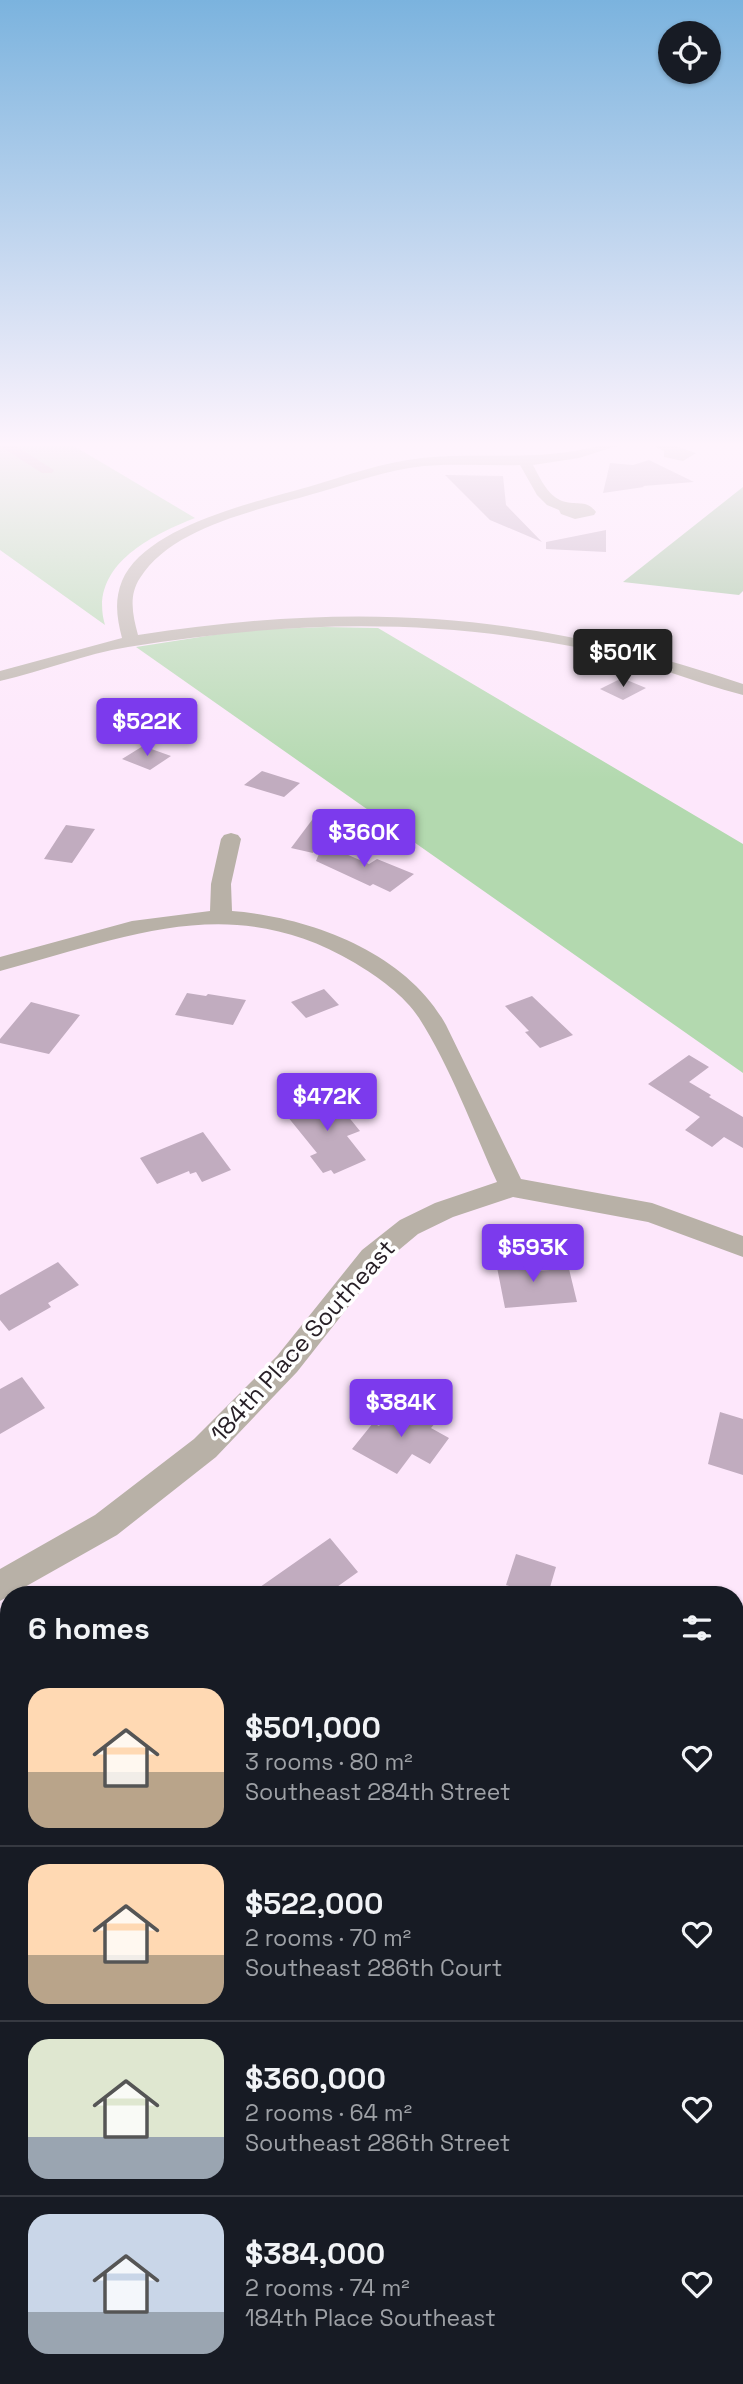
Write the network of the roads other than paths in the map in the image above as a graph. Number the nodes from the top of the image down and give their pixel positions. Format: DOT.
graph roads {
  1 [pos="149,557"];
  2 [pos="131,642"];
  3 [pos="0,676"];
  4 [pos="743,690"];
  5 [pos="231,839"];
  6 [pos="221,916"];
  7 [pos="0,964"];
  8 [pos="512,1187"];
  9 [pos="743,1247"];
  10 [pos="0,1586"];
  1 -- 2 [label="street"];
  2 -- 3 [label="street"];
  2 -- 4 [label="street"];
  5 -- 6 [label="street"];
  6 -- 7 [label="street"];
  6 -- 8 [label="street"];
  8 -- 9 [label="street"];
  8 -- 10 [label="street, 184th Place Southeast"];
}
